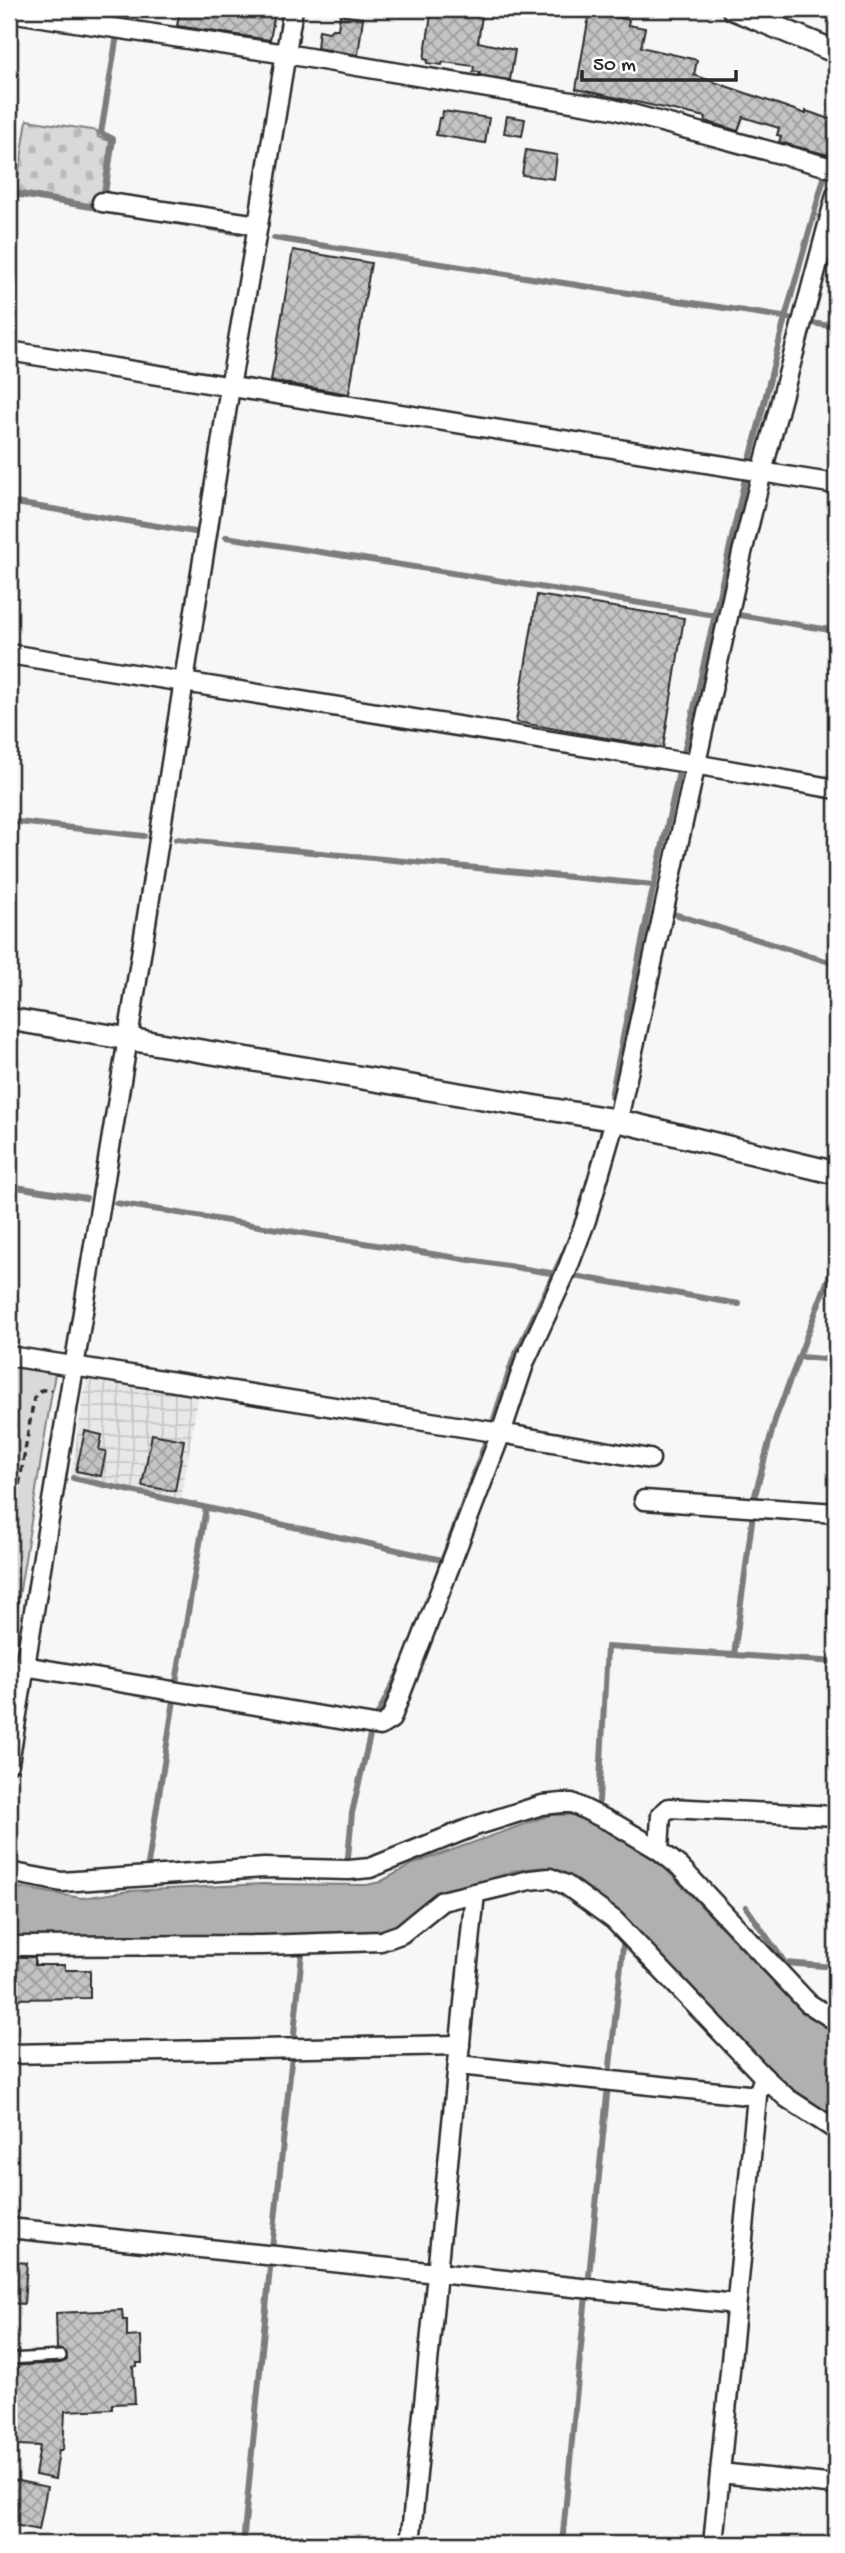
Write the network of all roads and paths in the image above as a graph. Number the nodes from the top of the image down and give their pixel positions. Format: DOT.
graph roads {
  1 [pos="293,9"];
  2 [pos="733,9"];
  3 [pos="9,12"];
  4 [pos="836,52"];
  5 [pos="286,54"];
  6 [pos="836,169"];
  7 [pos="836,197"];
  8 [pos="102,202"];
  9 [pos="258,225"];
  10 [pos="9,351"];
  11 [pos="229,387"];
  12 [pos="762,472"];
  13 [pos="836,484"];
  14 [pos="9,653"];
  15 [pos="184,682"];
  16 [pos="694,764"];
  17 [pos="836,789"];
  18 [pos="9,1019"];
  19 [pos="128,1038"];
  20 [pos="615,1120"];
  21 [pos="836,1173"];
  22 [pos="9,1356"];
  23 [pos="73,1366"];
  24 [pos="68,1391"];
  25 [pos="501,1433"];
  26 [pos="650,1459"];
  27 [pos="644,1500"];
  28 [pos="836,1513"];
  29 [pos="10,1532"];
  30 [pos="9,1543"];
  31 [pos="24,1666"];
  32 [pos="9,1763"];
  33 [pos="836,1816"];
  34 [pos="659,1850"];
  35 [pos="9,1871"];
  36 [pos="475,1893"];
  37 [pos="9,1946"];
  38 [pos="836,2021"];
  39 [pos="460,2045"];
  40 [pos="9,2054"];
  41 [pos="458,2065"];
  42 [pos="764,2077"];
  43 [pos="757,2096"];
  44 [pos="836,2130"];
  45 [pos="9,2228"];
  46 [pos="438,2273"];
  47 [pos="736,2304"];
  48 [pos="61,2356"];
  49 [pos="9,2359"];
  50 [pos="720,2473"];
  51 [pos="836,2485"];
  52 [pos="410,2544"];
  53 [pos="713,2544"];
  1 -- 5 [label="street"];
  2 -- 4 [label="street"];
  3 -- 5 [label="street"];
  5 -- 6 [label="street"];
  5 -- 9 [label="street"];
  7 -- 12 [label="street"];
  8 -- 9 [label="street"];
  9 -- 11 [label="street"];
  10 -- 11 [label="street"];
  11 -- 12 [label="street"];
  11 -- 15 [label="street"];
  12 -- 13 [label="street"];
  12 -- 16 [label="street"];
  14 -- 15 [label="street"];
  15 -- 16 [label="street"];
  15 -- 19 [label="street"];
  16 -- 17 [label="street"];
  16 -- 20 [label="street"];
  18 -- 19 [label="street"];
  19 -- 20 [label="street"];
  19 -- 23 [label="street"];
  20 -- 21 [label="street"];
  20 -- 25 [label="street"];
  22 -- 23 [label="street"];
  23 -- 24 [label="street"];
  23 -- 25 [label="street"];
  24 -- 29 [label="path"];
  24 -- 31 [label="street"];
  25 -- 26 [label="street"];
  25 -- 31 [label="street"];
  27 -- 28 [label="street"];
  29 -- 30 [label="path"];
  31 -- 32 [label="street"];
  33 -- 34 [label="street"];
  34 -- 35 [label="street"];
  34 -- 38 [label="street"];
  36 -- 37 [label="street"];
  36 -- 39 [label="street"];
  36 -- 42 [label="street"];
  39 -- 40 [label="street"];
  39 -- 41 [label="street"];
  41 -- 43 [label="street"];
  41 -- 46 [label="street"];
  42 -- 43 [label="street"];
  42 -- 44 [label="street"];
  43 -- 47 [label="street"];
  45 -- 46 [label="street"];
  46 -- 47 [label="street"];
  46 -- 52 [label="street"];
  47 -- 50 [label="street"];
  48 -- 49 [label="lane"];
  50 -- 51 [label="street"];
  50 -- 53 [label="street"];
}
